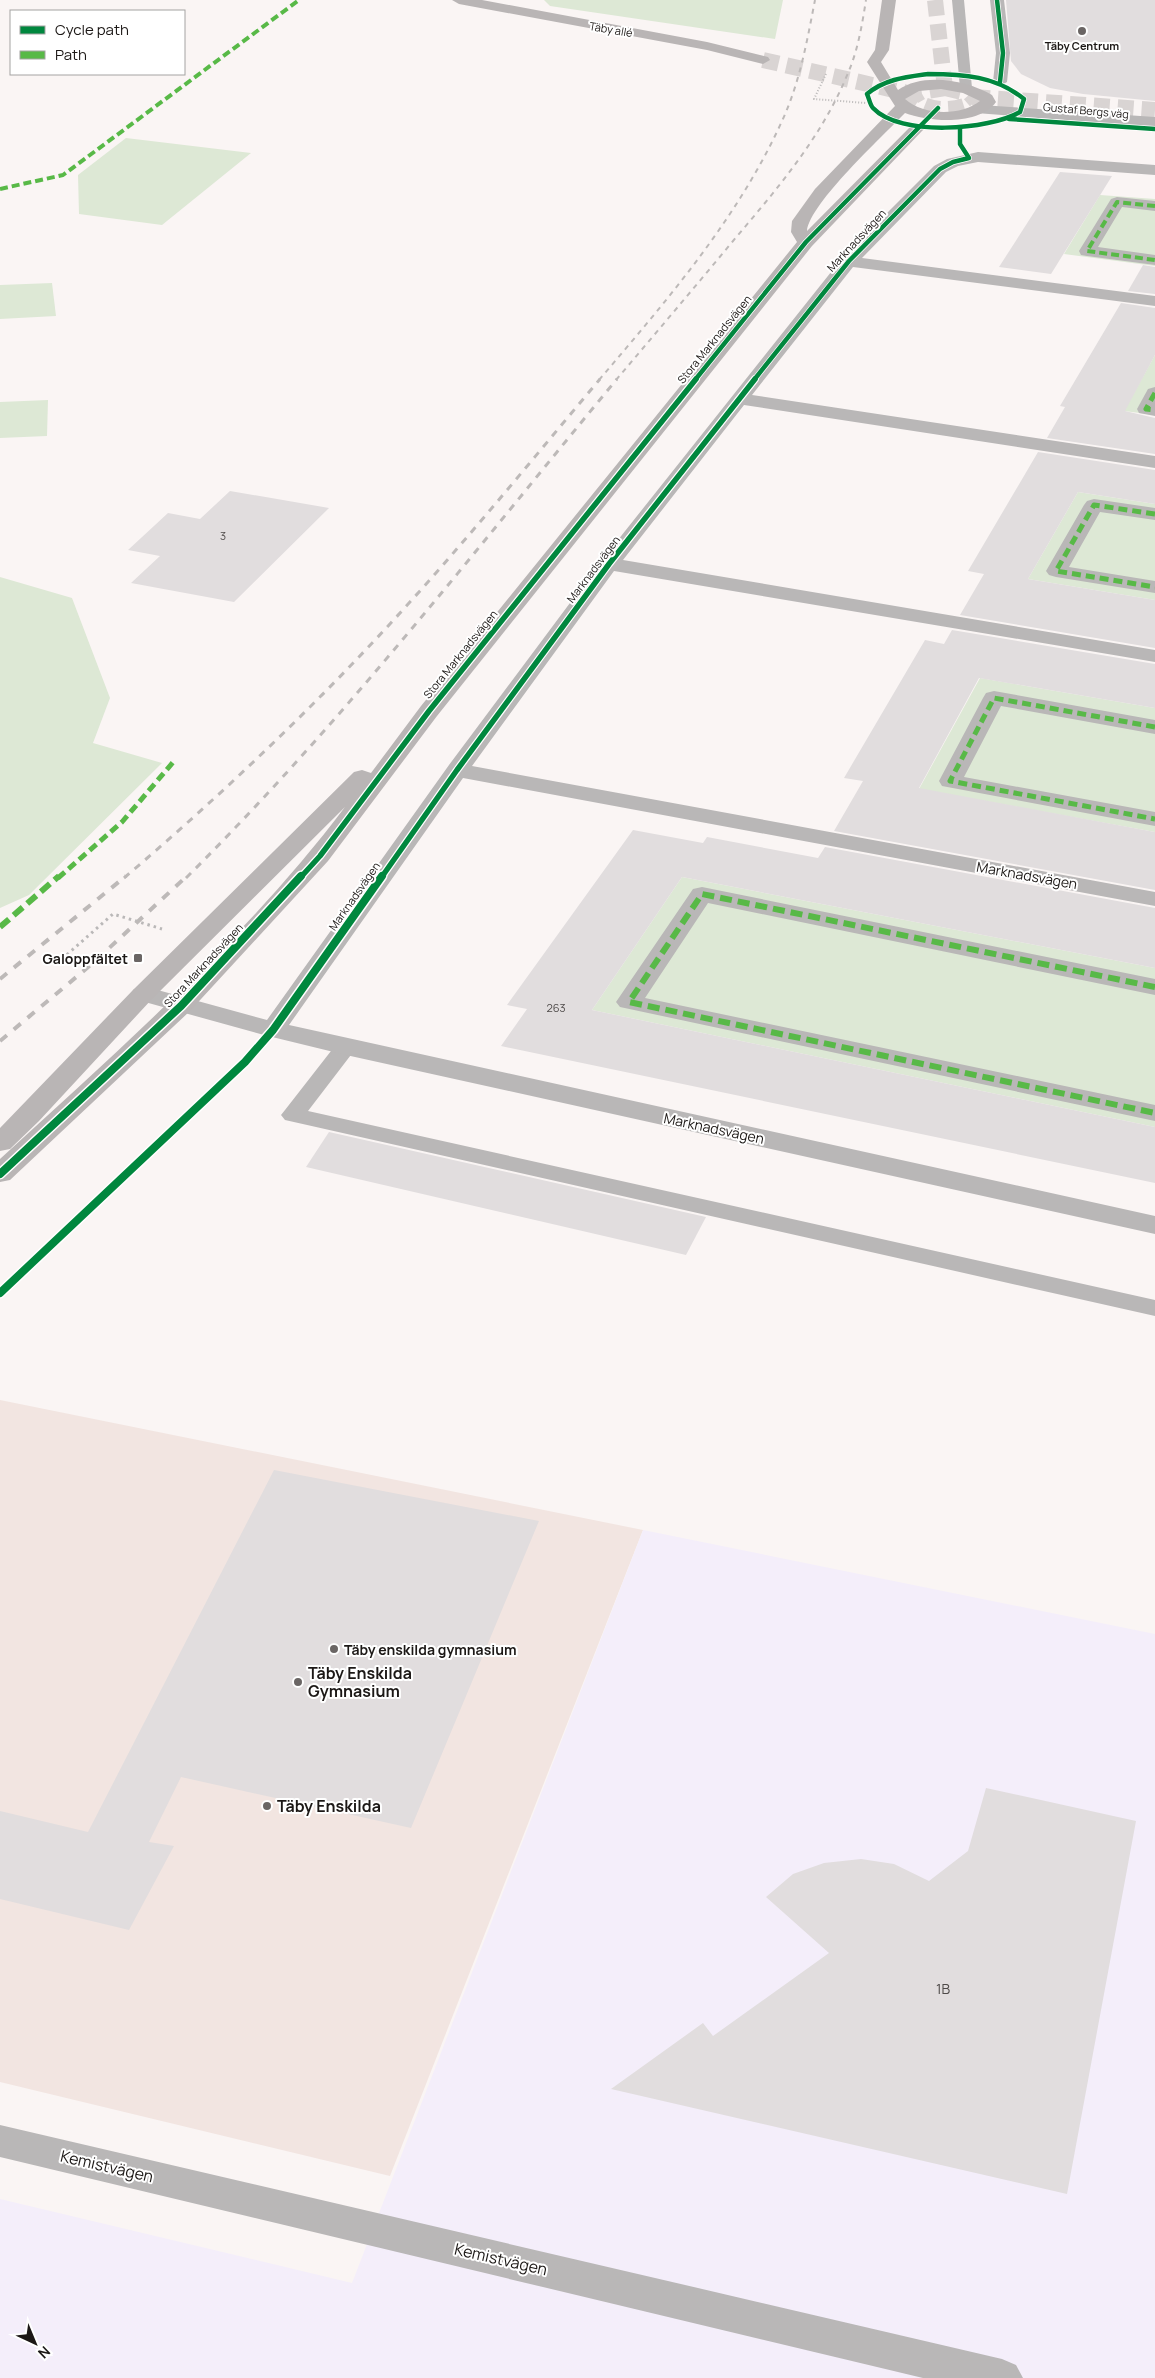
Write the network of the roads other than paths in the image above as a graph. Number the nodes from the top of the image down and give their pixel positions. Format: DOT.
graph roads {
  1 [pos="459,0"];
  2 [pos="889,0"];
  3 [pos="958,0"];
  4 [pos="996,0"];
  5 [pos="882,50"];
  6 [pos="763,60"];
  7 [pos="1000,82"];
  8 [pos="927,85"];
  9 [pos="966,88"];
  10 [pos="901,102"];
  11 [pos="984,106"];
  12 [pos="947,115"];
  13 [pos="1155,116"];
  14 [pos="1155,122"];
  15 [pos="917,128"];
  16 [pos="1155,170"];
  17 [pos="1155,206"];
  18 [pos="806,242"];
  19 [pos="1155,260"];
  20 [pos="849,261"];
  21 [pos="1155,301"];
  22 [pos="1155,393"];
  23 [pos="740,399"];
  24 [pos="1155,410"];
  25 [pos="1155,462"];
  26 [pos="1155,514"];
  27 [pos="609,564"];
  28 [pos="1155,587"];
  29 [pos="1155,656"];
  30 [pos="429,711"];
  31 [pos="1155,727"];
  32 [pos="457,770"];
  33 [pos="1155,818"];
  34 [pos="1155,899"];
  35 [pos="1155,987"];
  36 [pos="143,994"];
  37 [pos="182,1006"];
  38 [pos="273,1030"];
  39 [pos="346,1047"];
  40 [pos="1155,1113"];
  41 [pos="0,1143"];
  42 [pos="0,1174"];
  43 [pos="1155,1226"];
  44 [pos="1155,1308"];
  45 [pos="0,2141"];
  46 [pos="1002,2378"];
  1 -- 6 [label="street, Täby allé"];
  2 -- 5 [label="street"];
  3 -- 9 [label="lane"];
  4 -- 7 [label="street"];
  5 -- 8 [label="street"];
  5 -- 10 [label="street"];
  8 -- 9 [label="street"];
  8 -- 10 [label="street"];
  9 -- 11 [label="street"];
  10 -- 12 [label="street"];
  10 -- 18 [label="street"];
  11 -- 12 [label="street"];
  11 -- 13 [label="street, Gustaf Bergs väg"];
  11 -- 14 [label="street, Gustaf Bergs väg"];
  12 -- 18 [label="street, Stora Marknadsvägen"];
  15 -- 18 [label="street, Stora Marknadsvägen"];
  16 -- 20 [label="street, Marknadsvägen"];
  17 -- 19 [label="street"];
  18 -- 30 [label="street, Stora Marknadsvägen"];
  20 -- 21 [label="street, Marknadsvägen"];
  20 -- 23 [label="street, Marknadsvägen"];
  22 -- 24 [label="street"];
  23 -- 25 [label="street"];
  23 -- 27 [label="street, Marknadsvägen"];
  26 -- 28 [label="street"];
  27 -- 29 [label="street, Marknadsvägen"];
  27 -- 32 [label="street, Marknadsvägen"];
  30 -- 36 [label="street, Stora Marknadsvägen"];
  30 -- 37 [label="street, Stora Marknadsvägen"];
  31 -- 33 [label="street"];
  32 -- 34 [label="street, Marknadsvägen"];
  32 -- 38 [label="street, Marknadsvägen"];
  35 -- 40 [label="street"];
  36 -- 37 [label="street, Marknadsvägen"];
  36 -- 41 [label="street, Stora Marknadsvägen"];
  37 -- 38 [label="street, Marknadsvägen"];
  37 -- 42 [label="street, Stora Marknadsvägen"];
  38 -- 39 [label="street, Marknadsvägen"];
  39 -- 43 [label="street, Marknadsvägen"];
  39 -- 44 [label="lane"];
  45 -- 46 [label="street, Kemistvägen"];
}
